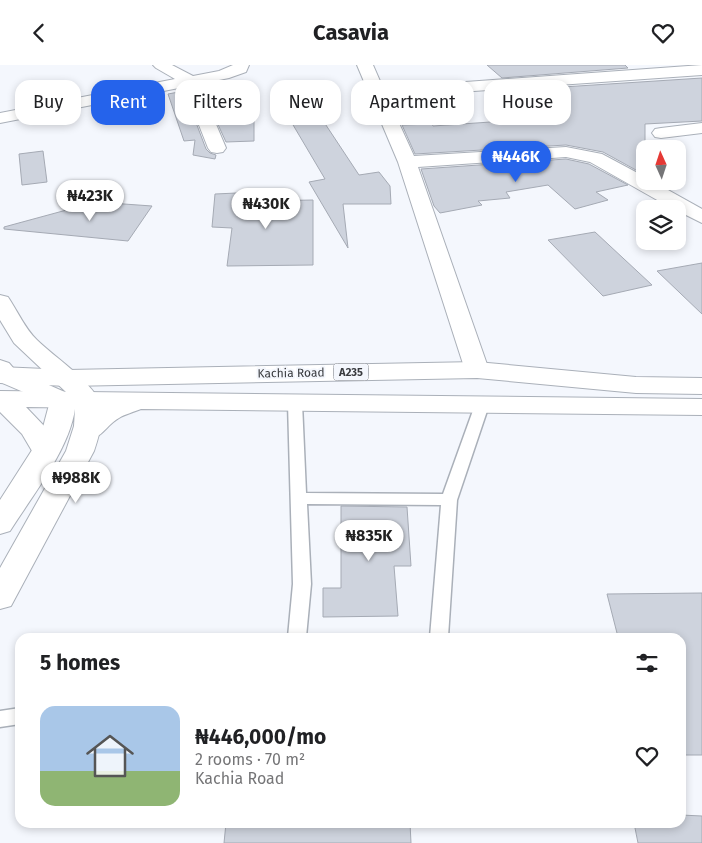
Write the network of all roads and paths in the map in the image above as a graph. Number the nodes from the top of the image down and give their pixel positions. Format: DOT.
graph roads {
  1 [pos="161,65"];
  2 [pos="365,65"];
  3 [pos="245,67"];
  4 [pos="702,70"];
  5 [pos="188,80"];
  6 [pos="196,80"];
  7 [pos="371,80"];
  8 [pos="175,84"];
  9 [pos="474,86"];
  10 [pos="0,118"];
  11 [pos="208,125"];
  12 [pos="391,125"];
  13 [pos="702,128"];
  14 [pos="661,133"];
  15 [pos="217,148"];
  16 [pos="407,162"];
  17 [pos="702,217"];
  18 [pos="0,302"];
  19 [pos="477,370"];
  20 [pos="1,383"];
  21 [pos="702,386"];
  22 [pos="73,393"];
  23 [pos="141,401"];
  24 [pos="295,403"];
  25 [pos="482,405"];
  26 [pos="702,407"];
  27 [pos="88,431"];
  28 [pos="45,450"];
  29 [pos="71,467"];
  30 [pos="15,498"];
  31 [pos="299,498"];
  32 [pos="449,500"];
  33 [pos="0,523"];
  34 [pos="0,597"];
  35 [pos="297,633"];
  36 [pos="439,633"];
  37 [pos="15,716"];
  38 [pos="0,719"];
  1 -- 5 [label="main road"];
  2 -- 7 [label="main road"];
  3 -- 6 [label="main road"];
  4 -- 9 [label="main road"];
  8 -- 10 [label="main road"];
  11 -- 15 [label="main road"];
  12 -- 16 [label="main road"];
  13 -- 14 [label="main road"];
  16 -- 17 [label="main road"];
  16 -- 19 [label="main road"];
  18 -- 22 [label="main road"];
  19 -- 21 [label="main road, Kachia Road / A235"];
  19 -- 22 [label="main road, Kachia Road / A235"];
  20 -- 22 [label="main road, Kachia Road / A235"];
  20 -- 28 [label="main road"];
  22 -- 23 [label="main road, Kachia Road / A235"];
  22 -- 27 [label="main road"];
  22 -- 28 [label="main road"];
  23 -- 24 [label="main road, Kachia Road / A235"];
  23 -- 27 [label="main road"];
  24 -- 25 [label="main road, Kachia Road / A235"];
  24 -- 31 [label="lane"];
  25 -- 26 [label="main road, Kachia Road / A235"];
  25 -- 32 [label="lane"];
  27 -- 29 [label="main road"];
  28 -- 30 [label="main road"];
  29 -- 30 [label="main road"];
  29 -- 34 [label="main road"];
  30 -- 33 [label="main road"];
  31 -- 32 [label="lane"];
  31 -- 35 [label="lane"];
  32 -- 36 [label="lane"];
  37 -- 38 [label="lane"];
}
